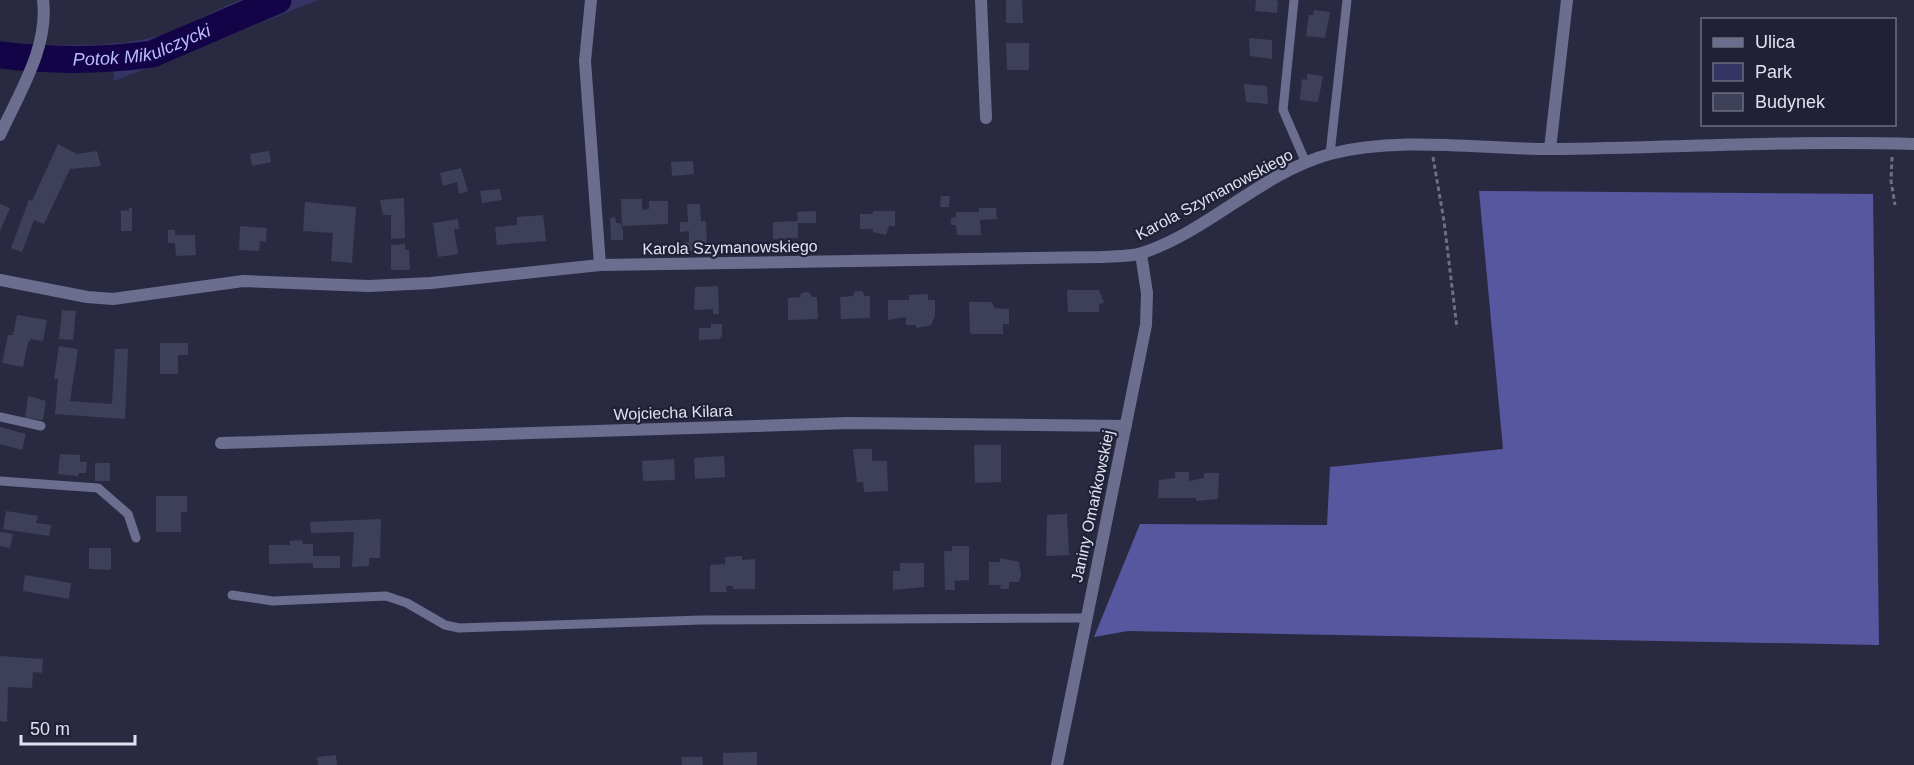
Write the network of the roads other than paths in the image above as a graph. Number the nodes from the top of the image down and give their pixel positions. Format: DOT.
graph roads {
  1 [pos="43,0"];
  2 [pos="591,0"];
  3 [pos="981,0"];
  4 [pos="1294,0"];
  5 [pos="1347,0"];
  6 [pos="1567,0"];
  7 [pos="986,118"];
  8 [pos="0,135"];
  9 [pos="1914,144"];
  10 [pos="1550,149"];
  11 [pos="1330,154"];
  12 [pos="1306,163"];
  13 [pos="1140,254"];
  14 [pos="600,266"];
  15 [pos="0,280"];
  16 [pos="0,417"];
  17 [pos="41,426"];
  18 [pos="1126,426"];
  19 [pos="221,443"];
  20 [pos="0,481"];
  21 [pos="136,538"];
  22 [pos="232,595"];
  23 [pos="1086,618"];
  24 [pos="1057,765"];
  1 -- 8 [label="street"];
  2 -- 14 [label="street"];
  3 -- 7 [label="street"];
  4 -- 12 [label="lane"];
  5 -- 11 [label="lane"];
  6 -- 10 [label="street"];
  9 -- 10 [label="street, Karola Szymanowskiego"];
  10 -- 11 [label="street, Karola Szymanowskiego"];
  11 -- 12 [label="street, Karola Szymanowskiego"];
  12 -- 13 [label="street, Karola Szymanowskiego"];
  13 -- 14 [label="street, Karola Szymanowskiego"];
  13 -- 18 [label="street, Janiny Omańkowskiej"];
  14 -- 15 [label="street, Karola Szymanowskiego"];
  16 -- 17 [label="lane"];
  18 -- 19 [label="street, Wojciecha Kilara"];
  18 -- 23 [label="street, Janiny Omańkowskiej"];
  20 -- 21 [label="lane"];
  22 -- 23 [label="lane"];
  23 -- 24 [label="street, Janiny Omańkowskiej"];
}
